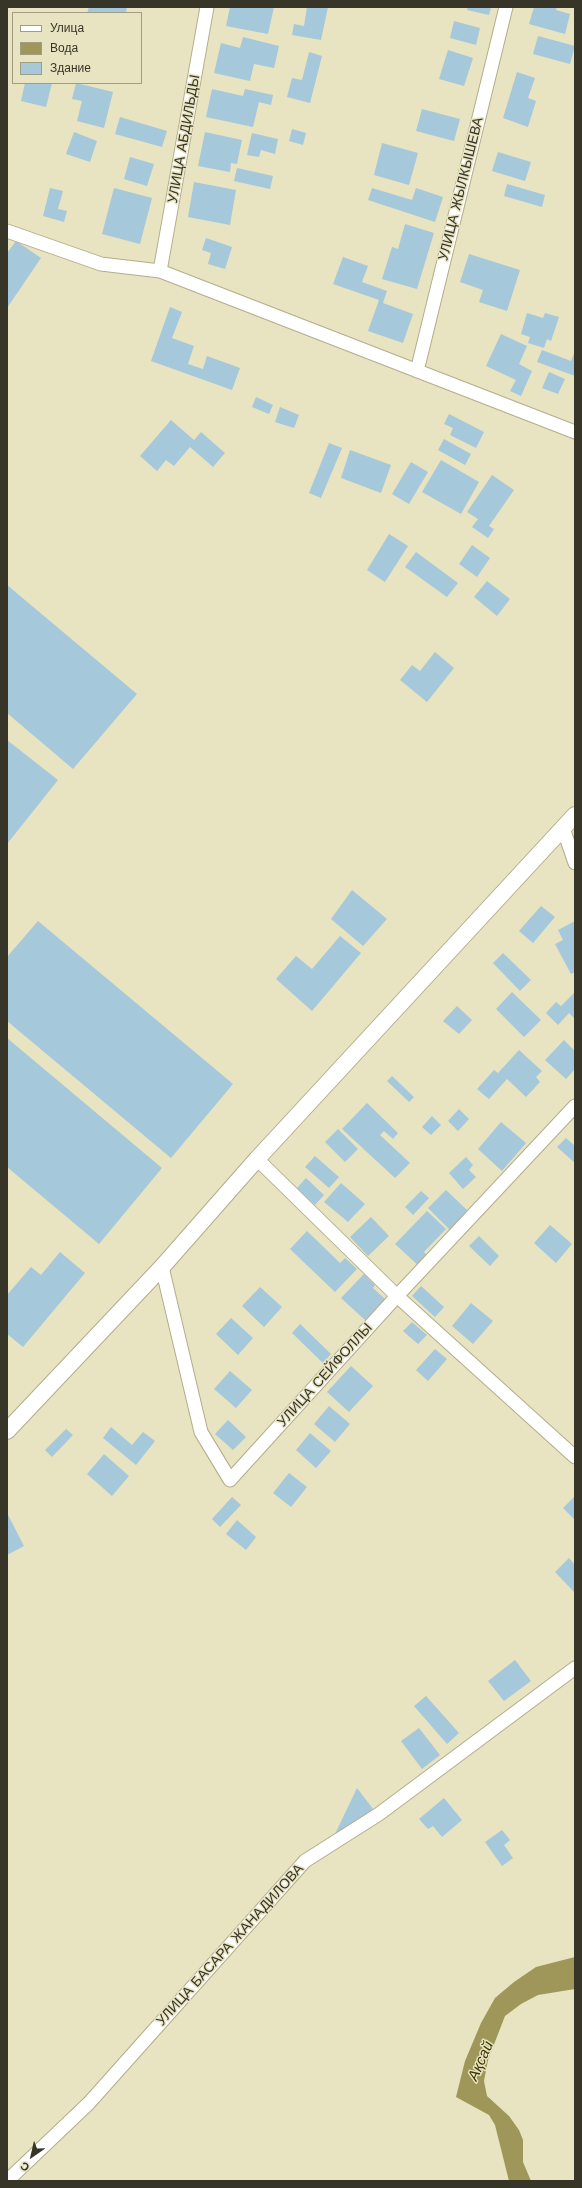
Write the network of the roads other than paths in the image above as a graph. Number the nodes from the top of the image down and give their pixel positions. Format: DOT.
graph roads {
  1 [pos="208,7"];
  2 [pos="506,7"];
  3 [pos="7,231"];
  4 [pos="160,271"];
  5 [pos="417,371"];
  6 [pos="575,432"];
  7 [pos="575,815"];
  8 [pos="563,828"];
  9 [pos="575,863"];
  10 [pos="575,1106"];
  11 [pos="257,1159"];
  12 [pos="162,1267"];
  13 [pos="397,1296"];
  14 [pos="7,1431"];
  15 [pos="575,1457"];
  16 [pos="575,1668"];
  17 [pos="7,2181"];
  1 -- 4 [label="street, УЛИЦА АБДИЛЬДЫ"];
  2 -- 5 [label="street, УЛИЦА ЖЫЛКЫШЕВА"];
  3 -- 4 [label="street"];
  4 -- 5 [label="street"];
  5 -- 6 [label="street"];
  7 -- 8 [label="street"];
  8 -- 9 [label="street"];
  8 -- 11 [label="street"];
  10 -- 13 [label="street, УЛИЦА СЕЙФОЛЛЫ"];
  11 -- 12 [label="street"];
  11 -- 13 [label="street"];
  12 -- 13 [label="street, УЛИЦА СЕЙФОЛЛЫ"];
  12 -- 14 [label="street"];
  13 -- 15 [label="street"];
  16 -- 17 [label="street, УЛИЦА БАСАРА ЖАНАДИЛОВА"];
}
